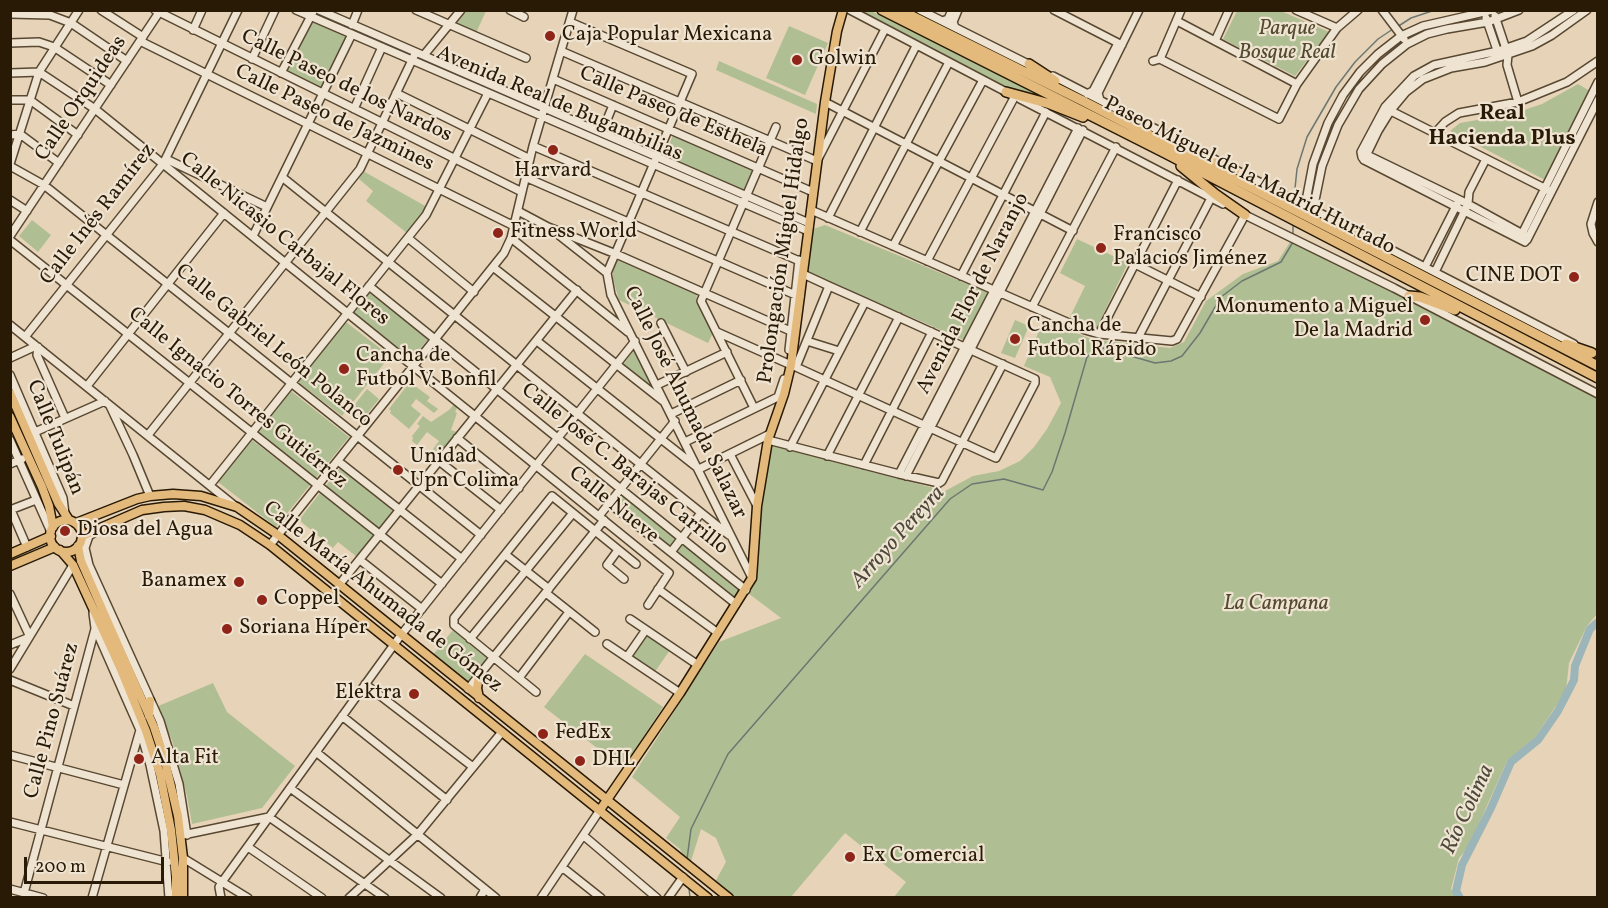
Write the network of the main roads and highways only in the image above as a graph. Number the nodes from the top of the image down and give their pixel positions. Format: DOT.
graph roads {
  1 [pos="843,10"];
  2 [pos="882,10"];
  3 [pos="900,10"];
  4 [pos="1029,64"];
  5 [pos="1010,94"];
  6 [pos="1084,97"];
  7 [pos="1102,121"];
  8 [pos="1179,151"];
  9 [pos="1165,153"];
  10 [pos="1235,170"];
  11 [pos="1245,215"];
  12 [pos="1358,232"];
  13 [pos="1431,274"];
  14 [pos="1409,296"];
  15 [pos="1476,316"];
  16 [pos="1537,335"];
  17 [pos="1595,355"];
  18 [pos="1598,366"];
  19 [pos="1598,378"];
  20 [pos="10,393"];
  21 [pos="10,417"];
  22 [pos="70,519"];
  23 [pos="52,532"];
  24 [pos="82,536"];
  25 [pos="78,546"];
  26 [pos="58,548"];
  27 [pos="10,554"];
  28 [pos="81,564"];
  29 [pos="10,566"];
  30 [pos="95,604"];
  31 [pos="108,606"];
  32 [pos="479,676"];
  33 [pos="479,698"];
  34 [pos="150,701"];
  35 [pos="144,722"];
  36 [pos="517,728"];
  37 [pos="511,738"];
  38 [pos="608,801"];
  39 [pos="600,810"];
  40 [pos="176,897"];
  41 [pos="183,897"];
  42 [pos="708,897"];
  43 [pos="729,897"];
  1 -- 38 [label="main road, Prolongación Miguel Hidalgo"];
  2 -- 7 [label="highway, Paseo Miguel de la Madrid Hurtado"];
  3 -- 6 [label="highway, Paseo Miguel de la Madrid Hurtado"];
  4 -- 6 [label="highway"];
  5 -- 7 [label="highway"];
  6 -- 8 [label="highway, Paseo Miguel de la Madrid Hurtado"];
  7 -- 9 [label="highway, Paseo Miguel de la Madrid Hurtado"];
  8 -- 10 [label="highway"];
  8 -- 13 [label="highway, Paseo Miguel de la Madrid Hurtado"];
  9 -- 11 [label="highway"];
  9 -- 15 [label="highway, Paseo Miguel de la Madrid Hurtado"];
  12 -- 13 [label="highway"];
  13 -- 16 [label="highway, Paseo Miguel de la Madrid Hurtado"];
  14 -- 15 [label="highway"];
  15 -- 19 [label="highway, Paseo Miguel de la Madrid Hurtado"];
  16 -- 17 [label="highway"];
  16 -- 18 [label="highway, Paseo Miguel de la Madrid Hurtado"];
  20 -- 22 [label="main road"];
  21 -- 23 [label="main road"];
  22 -- 23 [label="main road"];
  22 -- 24 [label="main road"];
  22 -- 33 [label="main road, Calle María Ahumada de Gómez"];
  23 -- 26 [label="main road"];
  23 -- 27 [label="main road"];
  24 -- 25 [label="main road"];
  24 -- 37 [label="main road, Calle María Ahumada de Gómez"];
  25 -- 26 [label="main road"];
  25 -- 28 [label="main road"];
  26 -- 28 [label="main road"];
  26 -- 29 [label="main road"];
  28 -- 30 [label="main road"];
  30 -- 31 [label="main road"];
  30 -- 35 [label="main road"];
  32 -- 33 [label="main road"];
  33 -- 36 [label="main road, Calle María Ahumada de Gómez"];
  34 -- 35 [label="main road"];
  35 -- 40 [label="main road"];
  35 -- 41 [label="main road"];
  36 -- 37 [label="main road"];
  36 -- 38 [label="main road, Calle María Ahumada de Gómez"];
  37 -- 39 [label="main road, Calle María Ahumada de Gómez"];
  38 -- 39 [label="main road, Prolongación Miguel Hidalgo"];
  38 -- 43 [label="main road, Calle María Ahumada de Gómez"];
  39 -- 42 [label="main road, Calle María Ahumada de Gómez"];
}
